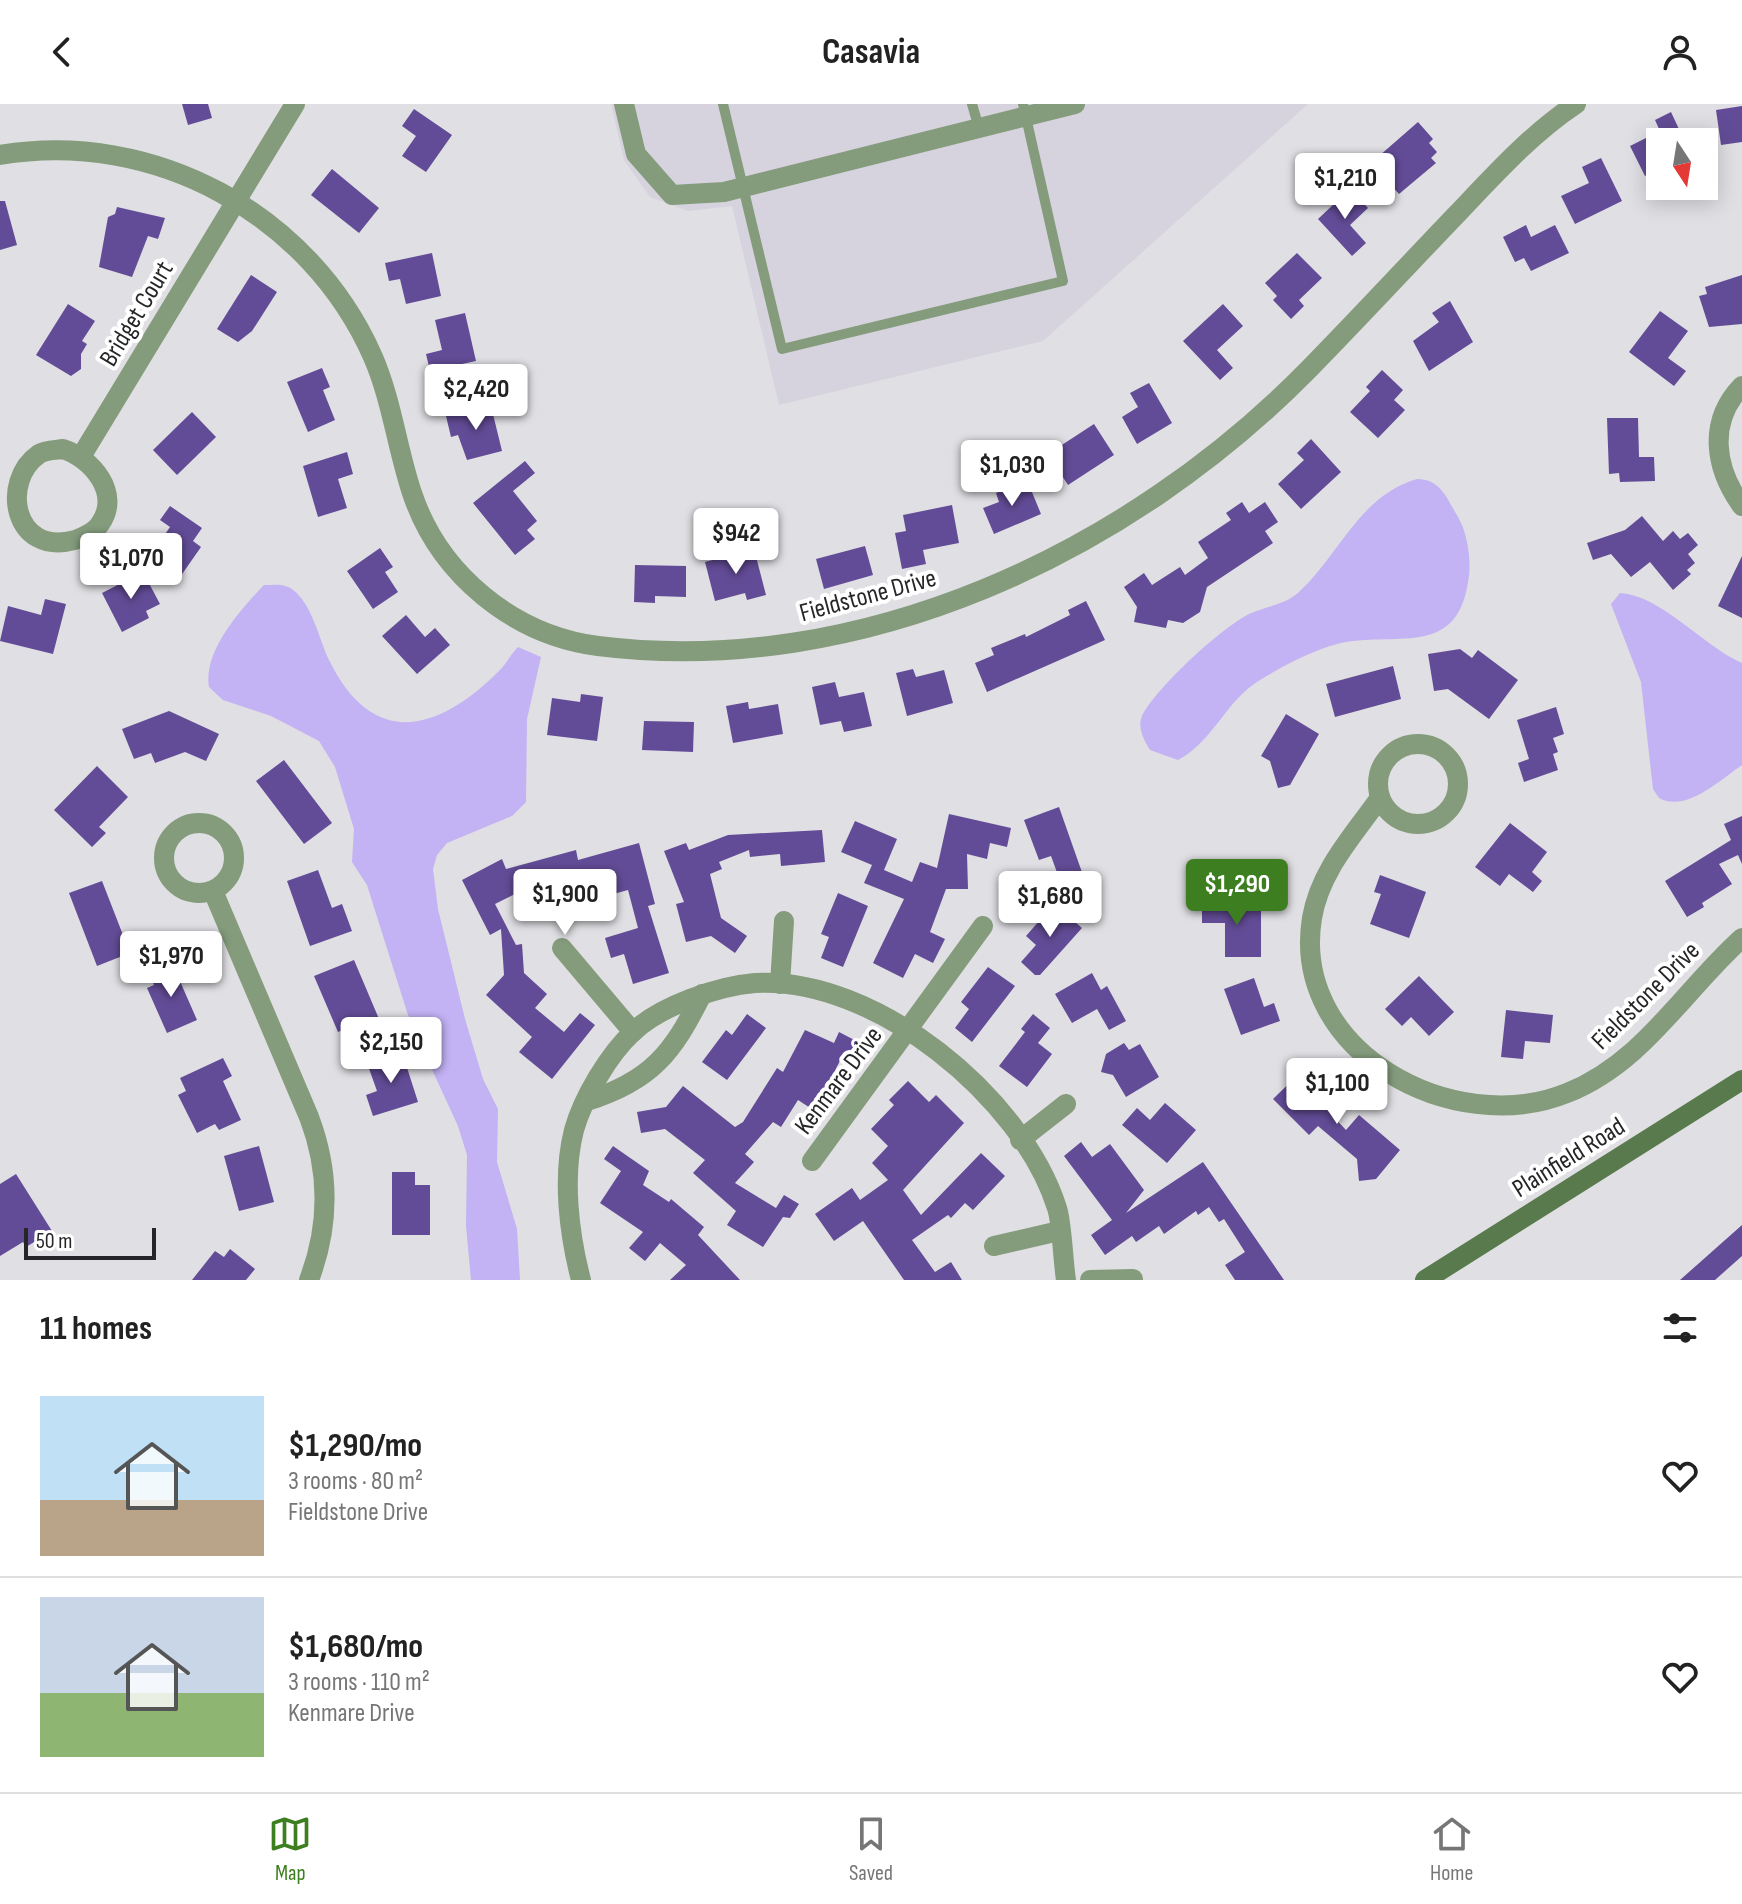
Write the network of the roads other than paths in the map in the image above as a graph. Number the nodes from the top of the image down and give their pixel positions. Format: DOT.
graph roads {
  1 [pos="295,104"];
  2 [pos="624,104"];
  3 [pos="723,104"];
  4 [pos="972,104"];
  5 [pos="1075,104"];
  6 [pos="1576,104"];
  7 [pos="1024,110"];
  8 [pos="979,128"];
  9 [pos="0,155"];
  10 [pos="744,187"];
  11 [pos="237,199"];
  12 [pos="1742,386"];
  13 [pos="82,455"];
  14 [pos="1742,506"];
  15 [pos="1379,799"];
  16 [pos="213,891"];
  17 [pos="784,921"];
  18 [pos="983,926"];
  19 [pos="1742,938"];
  20 [pos="562,948"];
  21 [pos="780,984"];
  22 [pos="702,994"];
  23 [pos="633,1032"];
  24 [pos="908,1033"];
  25 [pos="1742,1080"];
  26 [pos="587,1101"];
  27 [pos="1066,1104"];
  28 [pos="1020,1140"];
  29 [pos="812,1161"];
  30 [pos="1059,1231"];
  31 [pos="994,1246"];
  32 [pos="1133,1279"];
  33 [pos="309,1280"];
  34 [pos="581,1280"];
  35 [pos="1066,1280"];
  36 [pos="1090,1280"];
  37 [pos="1425,1280"];
  1 -- 11 [label="street"];
  2 -- 10 [label="street"];
  3 -- 10 [label="lane"];
  4 -- 8 [label="lane"];
  5 -- 7 [label="street"];
  6 -- 11 [label="street, Fieldstone Drive"];
  7 -- 8 [label="street"];
  7 -- 10 [label="lane"];
  8 -- 10 [label="street"];
  9 -- 11 [label="street, Fieldstone Drive"];
  11 -- 13 [label="street, Bridget Court"];
  12 -- 14 [label="street"];
  13 -- 13 [label="street"];
  15 -- 15 [label="street, Fieldstone Drive"];
  15 -- 19 [label="street, Fieldstone Drive"];
  16 -- 33 [label="street"];
  17 -- 21 [label="street"];
  18 -- 24 [label="street, Kenmare Drive"];
  20 -- 23 [label="street"];
  21 -- 22 [label="street, Kenmare Drive"];
  21 -- 24 [label="street, Kenmare Drive"];
  22 -- 23 [label="street, Kenmare Drive"];
  22 -- 26 [label="street"];
  23 -- 26 [label="street, Kenmare Drive"];
  24 -- 28 [label="street, Kenmare Drive"];
  24 -- 29 [label="street, Kenmare Drive"];
  25 -- 37 [label="main road, Plainfield Road"];
  26 -- 34 [label="street, Kenmare Drive"];
  27 -- 28 [label="street"];
  28 -- 30 [label="street, Kenmare Drive"];
  30 -- 31 [label="street"];
  30 -- 35 [label="street, Kenmare Drive"];
  32 -- 36 [label="street"];
}
